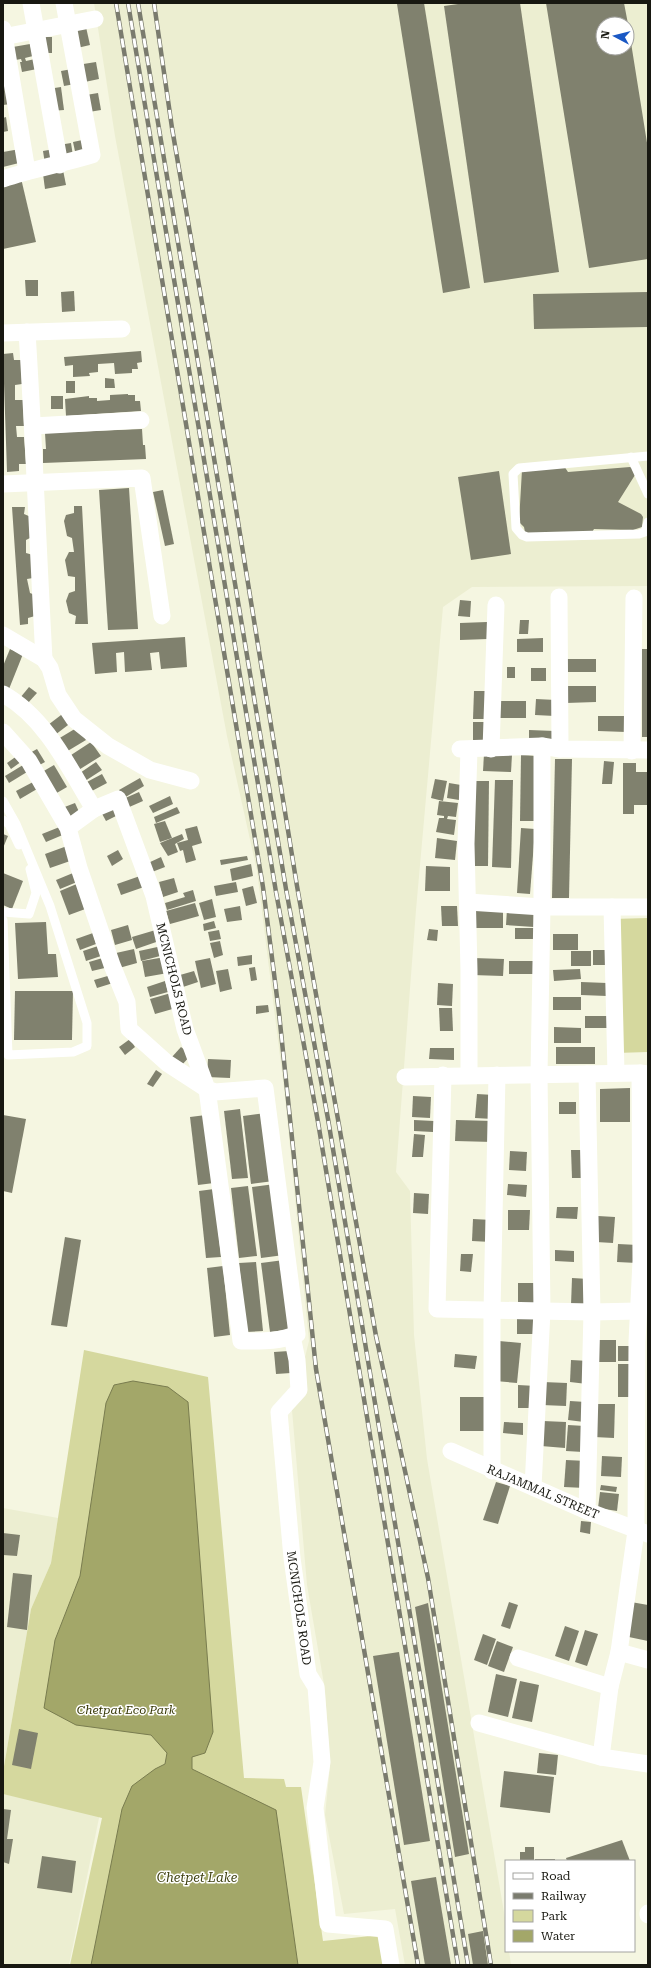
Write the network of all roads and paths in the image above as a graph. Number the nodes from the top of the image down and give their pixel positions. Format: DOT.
graph roads {
  1 [pos="31,3"];
  2 [pos="64,3"];
  3 [pos="95,19"];
  4 [pos="67,26"];
  5 [pos="35,30"];
  6 [pos="3,34"];
  7 [pos="60,165"];
  8 [pos="27,171"];
  9 [pos="3,178"];
  10 [pos="122,329"];
  11 [pos="27,332"];
  12 [pos="3,333"];
  13 [pos="141,420"];
  14 [pos="33,426"];
  15 [pos="648,456"];
  16 [pos="631,457"];
  17 [pos="3,484"];
  18 [pos="34,484"];
  19 [pos="648,494"];
  20 [pos="648,522"];
  21 [pos="559,597"];
  22 [pos="634,598"];
  23 [pos="496,605"];
  24 [pos="162,616"];
  25 [pos="3,634"];
  26 [pos="44,658"];
  27 [pos="3,694"];
  28 [pos="3,732"];
  29 [pos="542,746"];
  30 [pos="491,749"];
  31 [pos="560,749"];
  32 [pos="640,751"];
  33 [pos="191,781"];
  34 [pos="3,801"];
  35 [pos="94,809"];
  36 [pos="3,820"];
  37 [pos="68,828"];
  38 [pos="468,902"];
  39 [pos="542,906"];
  40 [pos="648,907"];
  41 [pos="612,908"];
  42 [pos="3,912"];
  43 [pos="3,920"];
  44 [pos="539,1074"];
  45 [pos="586,1074"];
  46 [pos="616,1074"];
  47 [pos="644,1074"];
  48 [pos="443,1075"];
  49 [pos="469,1075"];
  50 [pos="497,1075"];
  51 [pos="405,1077"];
  52 [pos="207,1089"];
  53 [pos="644,1261"];
  54 [pos="492,1311"];
  55 [pos="542,1311"];
  56 [pos="638,1311"];
  57 [pos="592,1312"];
  58 [pos="286,1338"];
  59 [pos="642,1342"];
  60 [pos="451,1451"];
  61 [pos="492,1470"];
  62 [pos="533,1487"];
  63 [pos="587,1511"];
  64 [pos="642,1532"];
  65 [pos="618,1652"];
  66 [pos="518,1658"];
  67 [pos="648,1660"];
  68 [pos="610,1687"];
  69 [pos="479,1723"];
  70 [pos="600,1757"];
  71 [pos="648,1764"];
  72 [pos="391,1965"];
  1 -- 5 [label="street"];
  2 -- 4 [label="street"];
  3 -- 4 [label="street"];
  4 -- 5 [label="street"];
  4 -- 7 [label="street"];
  5 -- 6 [label="street"];
  5 -- 7 [label="street"];
  6 -- 8 [label="street"];
  7 -- 8 [label="street"];
  8 -- 9 [label="street"];
  10 -- 11 [label="street"];
  11 -- 12 [label="street"];
  11 -- 14 [label="street"];
  13 -- 14 [label="street"];
  14 -- 18 [label="street"];
  15 -- 16 [label="lane"];
  16 -- 19 [label="lane"];
  16 -- 20 [label="lane"];
  17 -- 18 [label="street"];
  18 -- 24 [label="street"];
  18 -- 26 [label="street"];
  21 -- 31 [label="street"];
  22 -- 32 [label="street"];
  23 -- 30 [label="street"];
  25 -- 26 [label="street"];
  26 -- 33 [label="street"];
  27 -- 35 [label="street"];
  28 -- 37 [label="street"];
  29 -- 30 [label="street"];
  29 -- 31 [label="street"];
  29 -- 39 [label="street"];
  30 -- 38 [label="street"];
  31 -- 32 [label="street"];
  34 -- 43 [label="lane"];
  35 -- 37 [label="street, MCNICHOLS ROAD"];
  35 -- 52 [label="street, MCNICHOLS ROAD"];
  36 -- 42 [label="lane"];
  37 -- 52 [label="street"];
  38 -- 39 [label="street"];
  38 -- 49 [label="street"];
  39 -- 41 [label="street"];
  39 -- 44 [label="street"];
  40 -- 41 [label="street"];
  41 -- 46 [label="street"];
  44 -- 45 [label="street"];
  44 -- 50 [label="street"];
  44 -- 55 [label="street"];
  45 -- 46 [label="street"];
  45 -- 57 [label="street"];
  46 -- 47 [label="street"];
  47 -- 53 [label="street"];
  48 -- 49 [label="street"];
  48 -- 51 [label="street"];
  48 -- 54 [label="street"];
  49 -- 50 [label="street"];
  50 -- 54 [label="street"];
  52 -- 58 [label="street"];
  52 -- 58 [label="street"];
  53 -- 56 [label="street"];
  54 -- 55 [label="street"];
  54 -- 61 [label="street"];
  55 -- 57 [label="street"];
  55 -- 62 [label="street"];
  56 -- 57 [label="street"];
  56 -- 59 [label="street"];
  57 -- 63 [label="street"];
  58 -- 72 [label="street, MCNICHOLS ROAD"];
  59 -- 64 [label="street"];
  60 -- 61 [label="street, RAJAMMAL STREET"];
  61 -- 62 [label="street, RAJAMMAL STREET"];
  62 -- 63 [label="street, RAJAMMAL STREET"];
  63 -- 64 [label="street, RAJAMMAL STREET"];
  64 -- 65 [label="street"];
  65 -- 67 [label="street"];
  65 -- 68 [label="street"];
  66 -- 68 [label="street"];
  68 -- 70 [label="street"];
  69 -- 70 [label="street"];
  70 -- 71 [label="street"];
}
